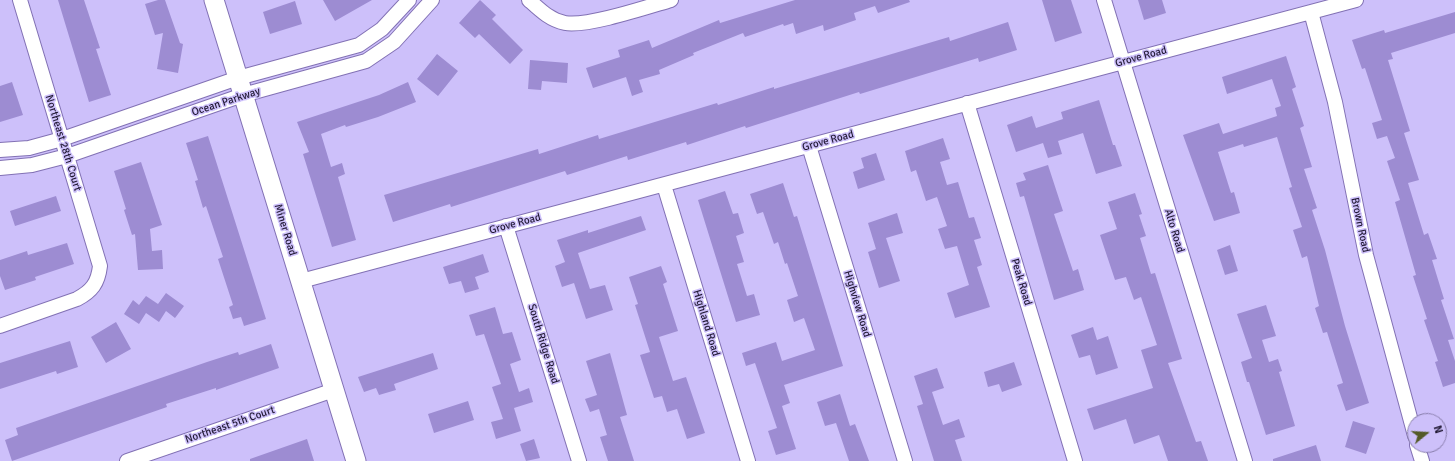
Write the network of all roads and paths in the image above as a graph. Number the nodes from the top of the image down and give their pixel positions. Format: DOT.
graph roads {
  1 [pos="20,0"];
  2 [pos="214,0"];
  3 [pos="408,0"];
  4 [pos="432,0"];
  5 [pos="529,0"];
  6 [pos="671,0"];
  7 [pos="1104,0"];
  8 [pos="1356,0"];
  9 [pos="1311,12"];
  10 [pos="1122,62"];
  11 [pos="241,87"];
  12 [pos="967,103"];
  13 [pos="62,139"];
  14 [pos="809,146"];
  15 [pos="0,150"];
  16 [pos="68,156"];
  17 [pos="0,168"];
  18 [pos="664,185"];
  19 [pos="506,226"];
  20 [pos="301,281"];
  21 [pos="0,326"];
  22 [pos="334,390"];
  23 [pos="1409,413"];
  24 [pos="127,461"];
  25 [pos="356,461"];
  26 [pos="579,461"];
  27 [pos="748,461"];
  28 [pos="905,461"];
  29 [pos="1075,461"];
  30 [pos="1245,461"];
  1 -- 13 [label="street, Northeast 28th Court"];
  2 -- 11 [label="street, Miner Road"];
  3 -- 11 [label="street, Ocean Parkway"];
  4 -- 11 [label="street, Ocean Parkway"];
  5 -- 6 [label="street"];
  7 -- 10 [label="street, Alto Road"];
  8 -- 9 [label="street, Grove Road"];
  9 -- 10 [label="street, Grove Road"];
  9 -- 23 [label="street, Brown Road"];
  10 -- 12 [label="street, Grove Road"];
  10 -- 30 [label="street, Alto Road"];
  11 -- 13 [label="street, Ocean Parkway"];
  11 -- 16 [label="street, Ocean Parkway"];
  11 -- 20 [label="street, Miner Road"];
  12 -- 14 [label="street, Grove Road"];
  12 -- 29 [label="street, Peak Road"];
  13 -- 15 [label="street, Ocean Parkway"];
  13 -- 16 [label="street, Northeast 28th Court"];
  14 -- 18 [label="street, Grove Road"];
  14 -- 28 [label="street, Highview Road"];
  16 -- 17 [label="street, Ocean Parkway"];
  16 -- 21 [label="street, Northeast 28th Court"];
  18 -- 19 [label="street, Grove Road"];
  18 -- 27 [label="street, Highland Road"];
  19 -- 20 [label="street, Grove Road"];
  19 -- 26 [label="street, South Ridge Road"];
  20 -- 22 [label="street, Miner Road"];
  22 -- 24 [label="street, Northeast 5th Court"];
  22 -- 25 [label="street, Miner Road"];
}
